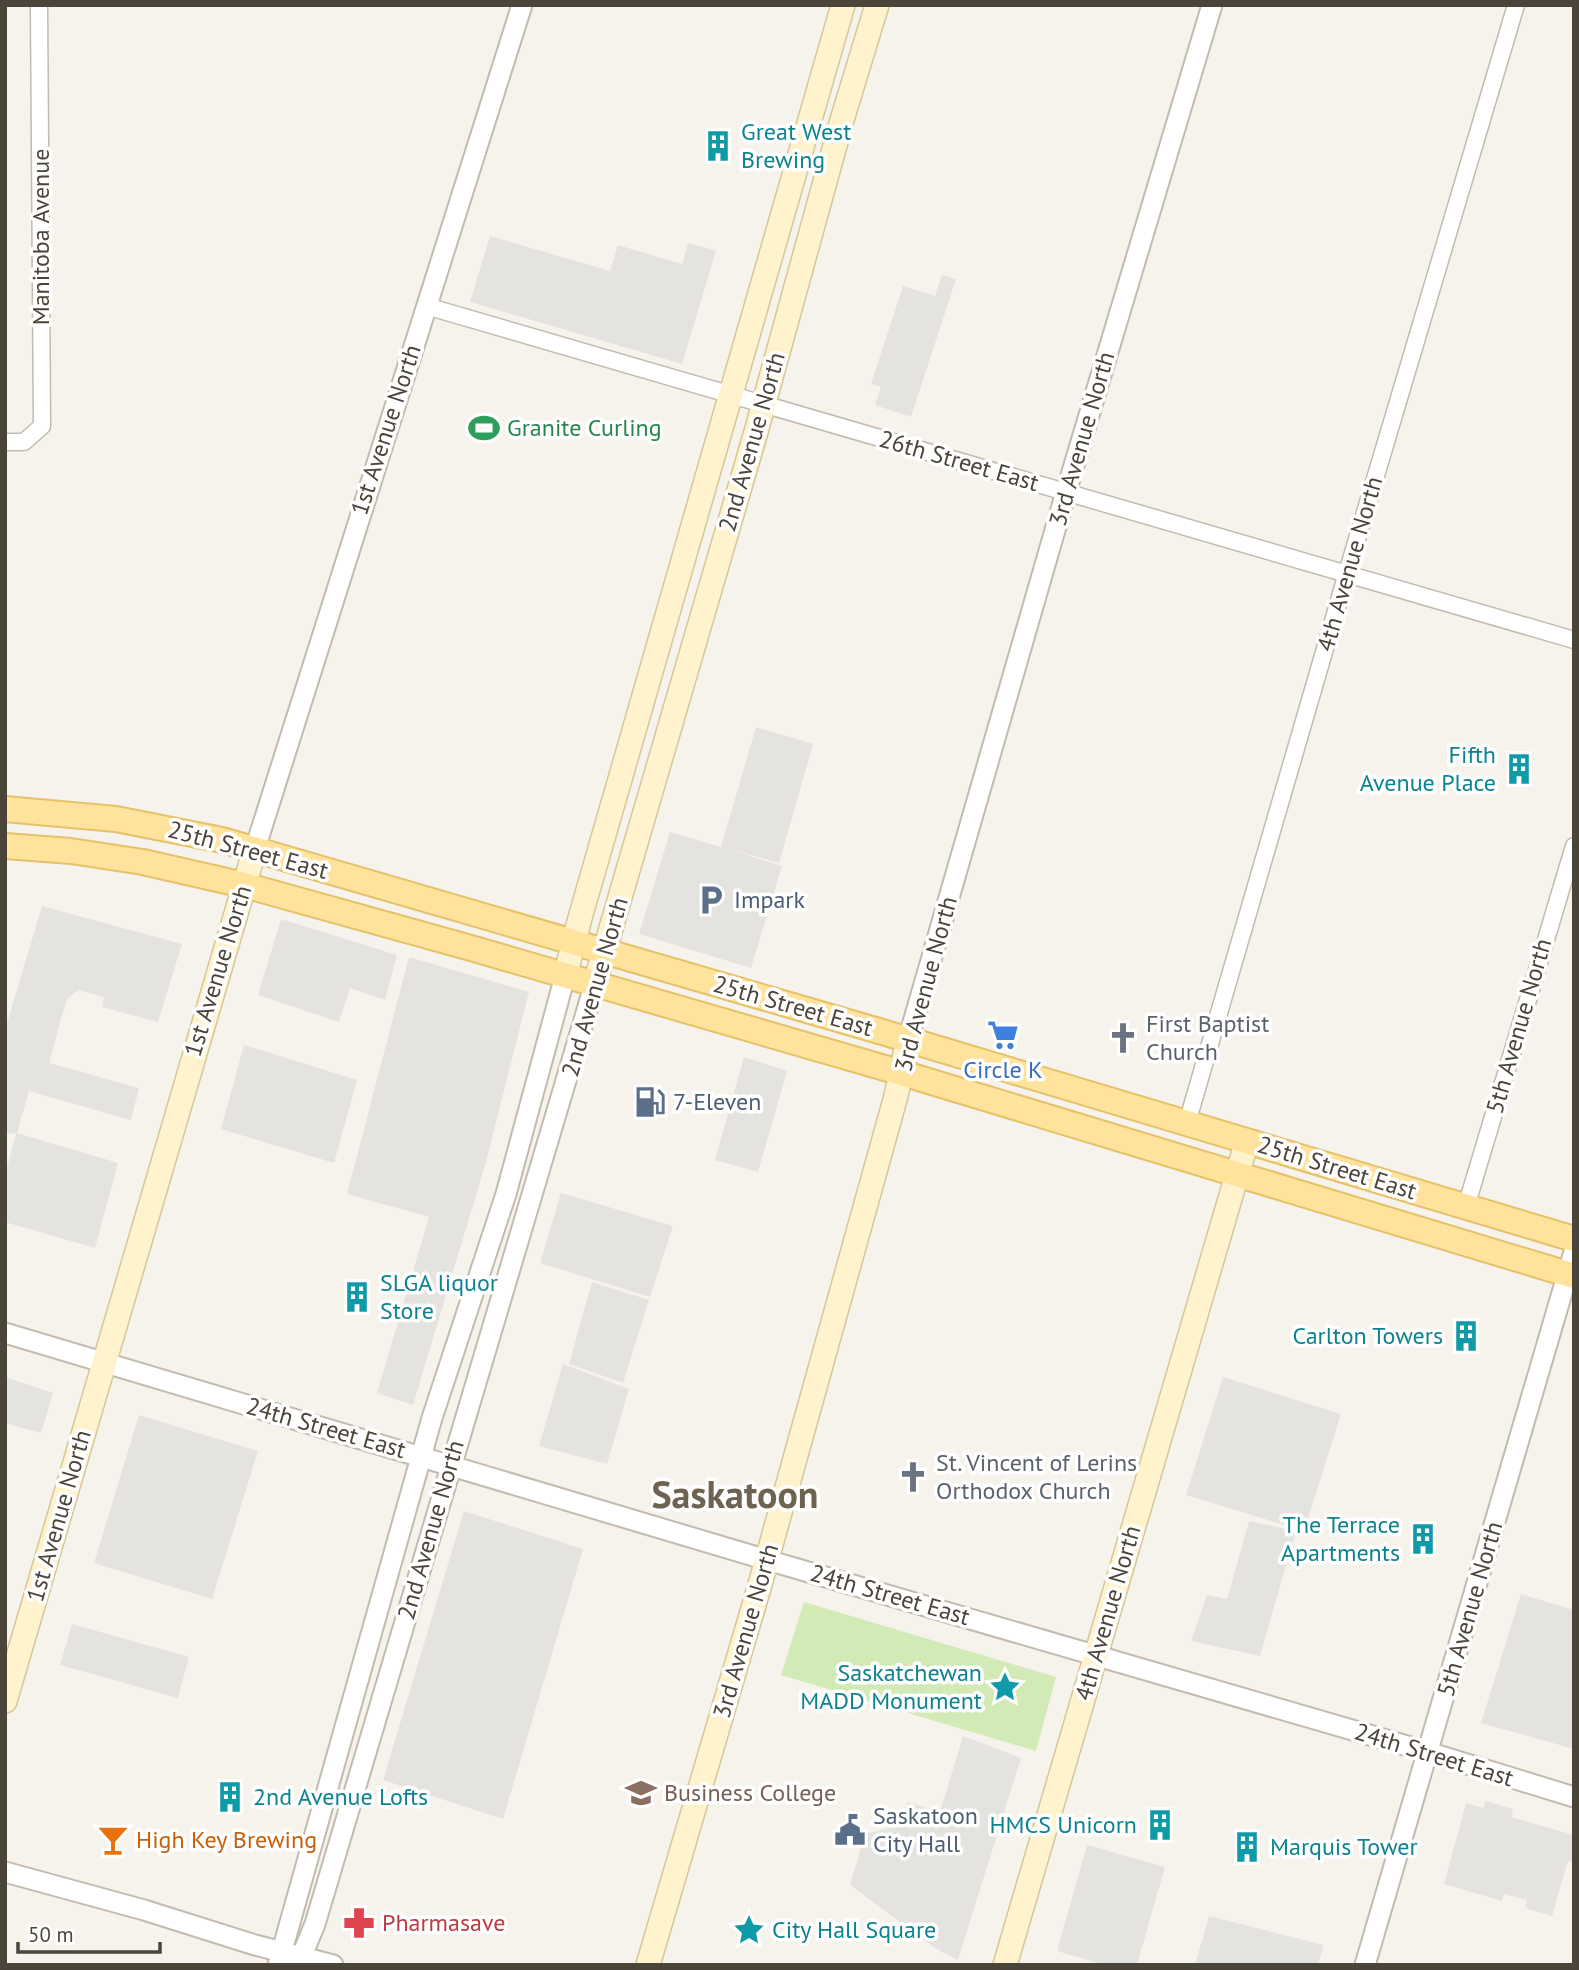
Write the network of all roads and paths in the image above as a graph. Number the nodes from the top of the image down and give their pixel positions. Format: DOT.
graph roads {
  1 [pos="39,5"];
  2 [pos="522,5"];
  3 [pos="842,5"];
  4 [pos="877,5"];
  5 [pos="1212,5"];
  6 [pos="1516,5"];
  7 [pos="426,306"];
  8 [pos="730,395"];
  9 [pos="763,404"];
  10 [pos="5,442"];
  11 [pos="1066,492"];
  12 [pos="1347,573"];
  13 [pos="1574,640"];
  14 [pos="5,809"];
  15 [pos="5,846"];
  16 [pos="1574,846"];
  17 [pos="255,849"];
  18 [pos="244,886"];
  19 [pos="573,942"];
  20 [pos="605,952"];
  21 [pos="565,976"];
  22 [pos="595,984"];
  23 [pos="908,1040"];
  24 [pos="902,1073"];
  25 [pos="1187,1123"];
  26 [pos="1247,1141"];
  27 [pos="1237,1175"];
  28 [pos="1466,1207"];
  29 [pos="1574,1239"];
  30 [pos="1572,1267"];
  31 [pos="5,1333"];
  32 [pos="104,1362"];
  33 [pos="421,1456"];
  34 [pos="450,1465"];
  35 [pos="767,1560"];
  36 [pos="1096,1655"];
  37 [pos="5,1701"];
  38 [pos="1428,1752"];
  39 [pos="1574,1797"];
  40 [pos="5,1872"];
  41 [pos="280,1958"];
  42 [pos="300,1960"];
  43 [pos="333,1965"];
  44 [pos="648,1965"];
  45 [pos="1004,1965"];
  46 [pos="1365,1965"];
  1 -- 10 [label="street, Manitoba Avenue"];
  2 -- 7 [label="street, 1st Avenue North"];
  3 -- 8 [label="main road, 2nd Avenue North"];
  4 -- 9 [label="main road, 2nd Avenue North"];
  5 -- 11 [label="street, 3rd Avenue North"];
  6 -- 12 [label="street, 4th Avenue North"];
  7 -- 8 [label="street, 26th Street East"];
  7 -- 17 [label="street, 1st Avenue North"];
  8 -- 9 [label="street, 26th Street East"];
  8 -- 19 [label="main road, 2nd Avenue North"];
  9 -- 11 [label="street, 26th Street East"];
  9 -- 20 [label="main road, 2nd Avenue North"];
  11 -- 12 [label="street, 26th Street East"];
  11 -- 23 [label="street, 3rd Avenue North"];
  12 -- 13 [label="street, 26th Street East"];
  12 -- 25 [label="street, 4th Avenue North"];
  14 -- 17 [label="main road, 25th Street East"];
  15 -- 18 [label="main road, 25th Street East"];
  16 -- 28 [label="street, 5th Avenue North"];
  17 -- 18 [label="main road, 1st Avenue North"];
  17 -- 19 [label="main road, 25th Street East"];
  18 -- 21 [label="main road, 25th Street East"];
  18 -- 32 [label="main road, 1st Avenue North"];
  19 -- 20 [label="main road, 25th Street East"];
  19 -- 21 [label="main road, 2nd Avenue North"];
  20 -- 22 [label="main road, 2nd Avenue North"];
  20 -- 23 [label="main road, 25th Street East"];
  21 -- 22 [label="main road, 25th Street East"];
  21 -- 33 [label="street, 2nd Avenue North"];
  22 -- 24 [label="main road, 25th Street East"];
  22 -- 34 [label="street, 2nd Avenue North"];
  23 -- 24 [label="main road, 3rd Avenue North"];
  23 -- 25 [label="main road, 25th Street East"];
  24 -- 27 [label="main road, 25th Street East"];
  24 -- 35 [label="main road, 3rd Avenue North"];
  25 -- 26 [label="main road, 25th Street East"];
  26 -- 27 [label="main road, 4th Avenue North"];
  26 -- 28 [label="main road, 25th Street East"];
  27 -- 30 [label="main road, 25th Street East"];
  27 -- 36 [label="main road, 4th Avenue North"];
  28 -- 29 [label="main road, 25th Street East"];
  30 -- 38 [label="street, 5th Avenue North"];
  31 -- 32 [label="street, 24th Street East"];
  32 -- 33 [label="street, 24th Street East"];
  32 -- 37 [label="main road, 1st Avenue North"];
  33 -- 34 [label="street, 24th Street East"];
  33 -- 41 [label="street, 2nd Avenue North"];
  34 -- 35 [label="street, 24th Street East"];
  34 -- 42 [label="street, 2nd Avenue North"];
  35 -- 36 [label="street, 24th Street East"];
  35 -- 44 [label="main road, 3rd Avenue North"];
  36 -- 38 [label="street, 24th Street East"];
  36 -- 45 [label="main road, 4th Avenue North"];
  38 -- 39 [label="street, 24th Street East"];
  38 -- 46 [label="street, 5th Avenue North"];
  40 -- 41 [label="street"];
  41 -- 42 [label="street"];
  42 -- 43 [label="street"];
}
